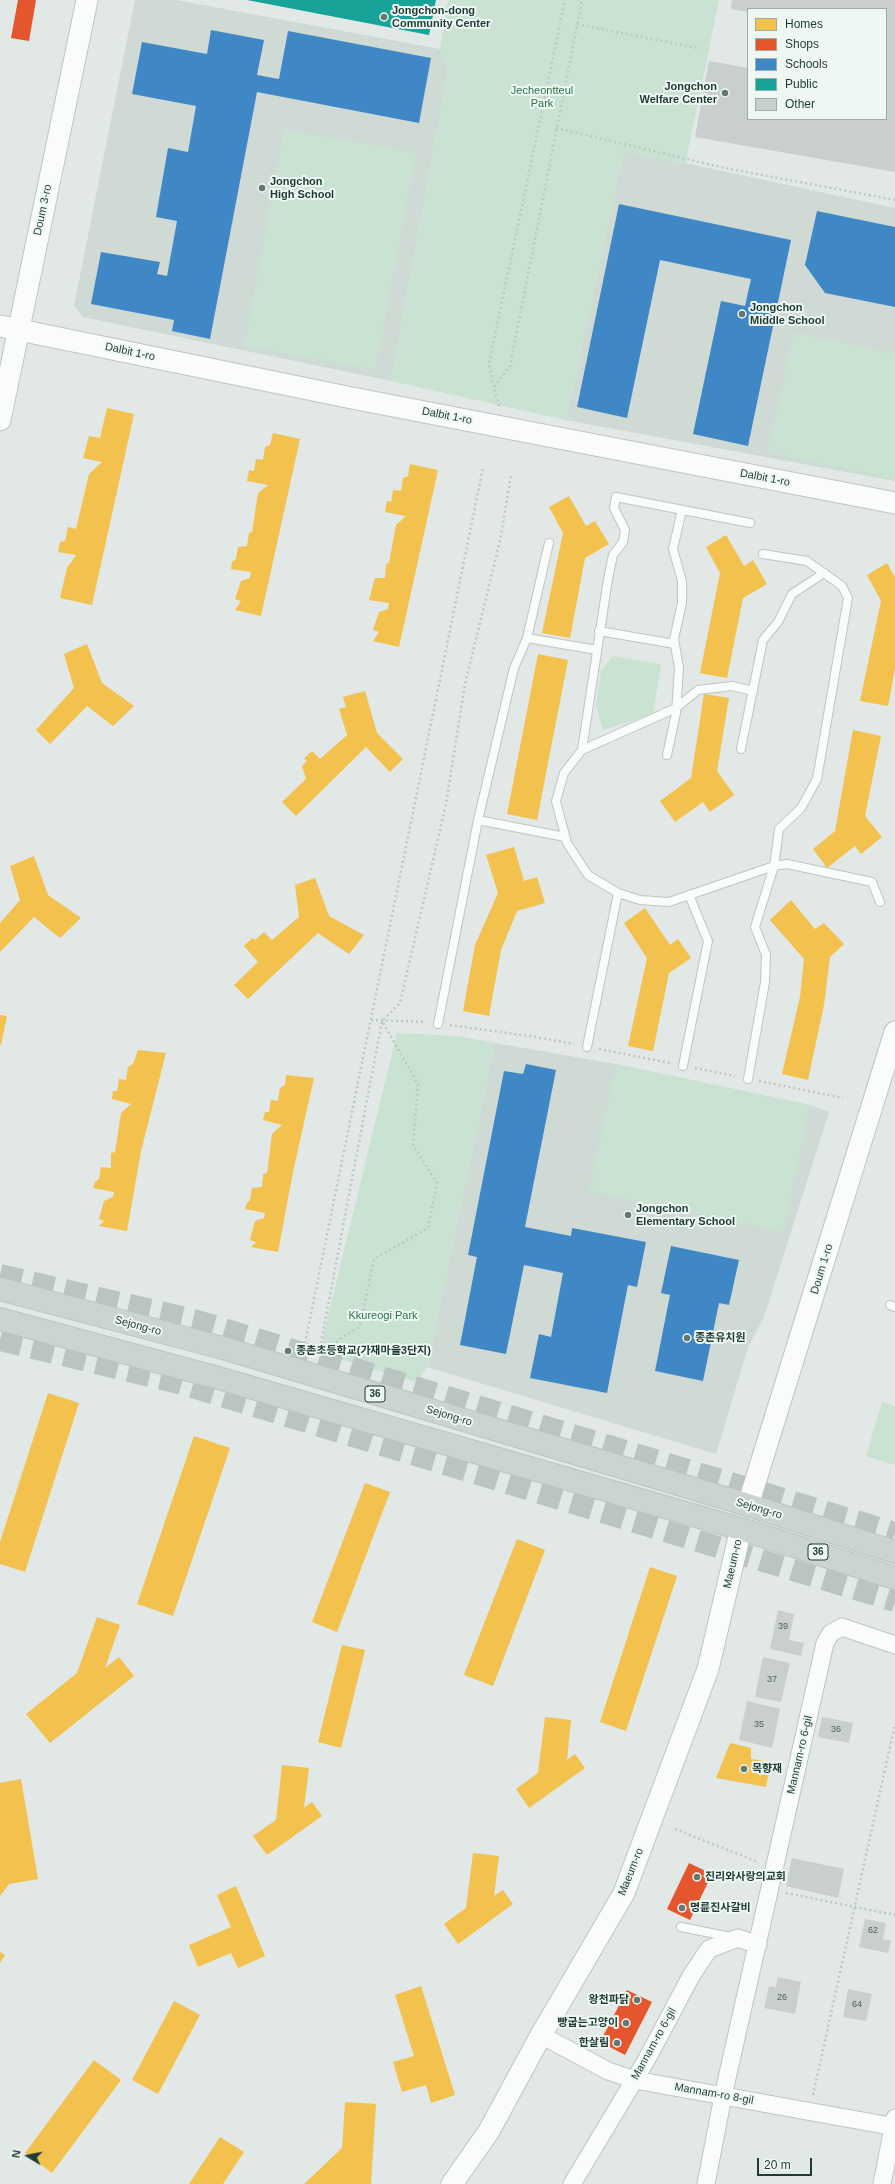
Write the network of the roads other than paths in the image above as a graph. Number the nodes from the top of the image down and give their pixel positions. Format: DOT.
graph roads {
  1 [pos="87,0"];
  2 [pos="9,328"];
  3 [pos="0,420"];
  4 [pos="895,503"];
  5 [pos="682,510"];
  6 [pos="750,523"];
  7 [pos="548,543"];
  8 [pos="763,554"];
  9 [pos="824,573"];
  10 [pos="599,631"];
  11 [pos="527,638"];
  12 [pos="675,644"];
  13 [pos="597,650"];
  14 [pos="753,691"];
  15 [pos="676,708"];
  16 [pos="741,749"];
  17 [pos="582,750"];
  18 [pos="667,755"];
  19 [pos="478,820"];
  20 [pos="565,838"];
  21 [pos="774,866"];
  22 [pos="618,893"];
  23 [pos="689,895"];
  24 [pos="880,902"];
  25 [pos="438,1024"];
  26 [pos="895,1032"];
  27 [pos="587,1047"];
  28 [pos="683,1066"];
  29 [pos="748,1079"];
  30 [pos="0,1289"];
  31 [pos="0,1319"];
  32 [pos="748,1505"];
  33 [pos="741,1529"];
  34 [pos="895,1552"];
  35 [pos="895,1578"];
  36 [pos="895,1646"];
  37 [pos="681,1927"];
  38 [pos="738,1938"];
  39 [pos="758,1944"];
  40 [pos="541,2035"];
  41 [pos="635,2080"];
  42 [pos="723,2096"];
  43 [pos="894,2124"];
  44 [pos="452,2184"];
  45 [pos="572,2184"];
  46 [pos="706,2184"];
  47 [pos="882,2184"];
  1 -- 2 [label="street, Doum 3-ro"];
  2 -- 3 [label="street, Doum 3-ro"];
  2 -- 4 [label="street, Dalbit 1-ro"];
  5 -- 6 [label="lane"];
  5 -- 10 [label="lane"];
  5 -- 12 [label="lane"];
  7 -- 11 [label="lane"];
  8 -- 9 [label="lane"];
  9 -- 14 [label="lane"];
  9 -- 21 [label="lane"];
  10 -- 12 [label="lane"];
  10 -- 13 [label="lane"];
  11 -- 13 [label="lane"];
  11 -- 19 [label="lane"];
  12 -- 15 [label="lane"];
  13 -- 17 [label="lane"];
  14 -- 15 [label="lane"];
  14 -- 16 [label="lane"];
  15 -- 17 [label="lane"];
  15 -- 18 [label="lane"];
  17 -- 20 [label="lane"];
  19 -- 20 [label="lane"];
  19 -- 25 [label="lane"];
  20 -- 22 [label="lane"];
  21 -- 23 [label="lane"];
  21 -- 24 [label="lane"];
  21 -- 29 [label="lane"];
  22 -- 23 [label="lane"];
  22 -- 27 [label="lane"];
  23 -- 28 [label="lane"];
  26 -- 32 [label="street, Doum 1-ro"];
  30 -- 32 [label="main road, Sejong-ro / 36"];
  31 -- 33 [label="main road, 36"];
  32 -- 34 [label="main road, Sejong-ro / 36"];
  33 -- 35 [label="main road, 36"];
  33 -- 40 [label="street, Maeum-ro"];
  36 -- 39 [label="street, Mannam-ro 6-gil"];
  37 -- 38 [label="lane"];
  38 -- 39 [label="street"];
  38 -- 41 [label="street, Mannam-ro 6-gil"];
  39 -- 42 [label="street, Mannam-ro 6-gil"];
  40 -- 41 [label="street, Mannam-ro 8-gil"];
  40 -- 44 [label="street, Maeum-ro"];
  41 -- 42 [label="street, Mannam-ro 8-gil"];
  41 -- 45 [label="street, Mannam-ro 6-gil"];
  42 -- 43 [label="street, Mannam-ro 8-gil"];
  42 -- 46 [label="street, Mannam-ro 6-gil"];
  43 -- 47 [label="street"];
}
